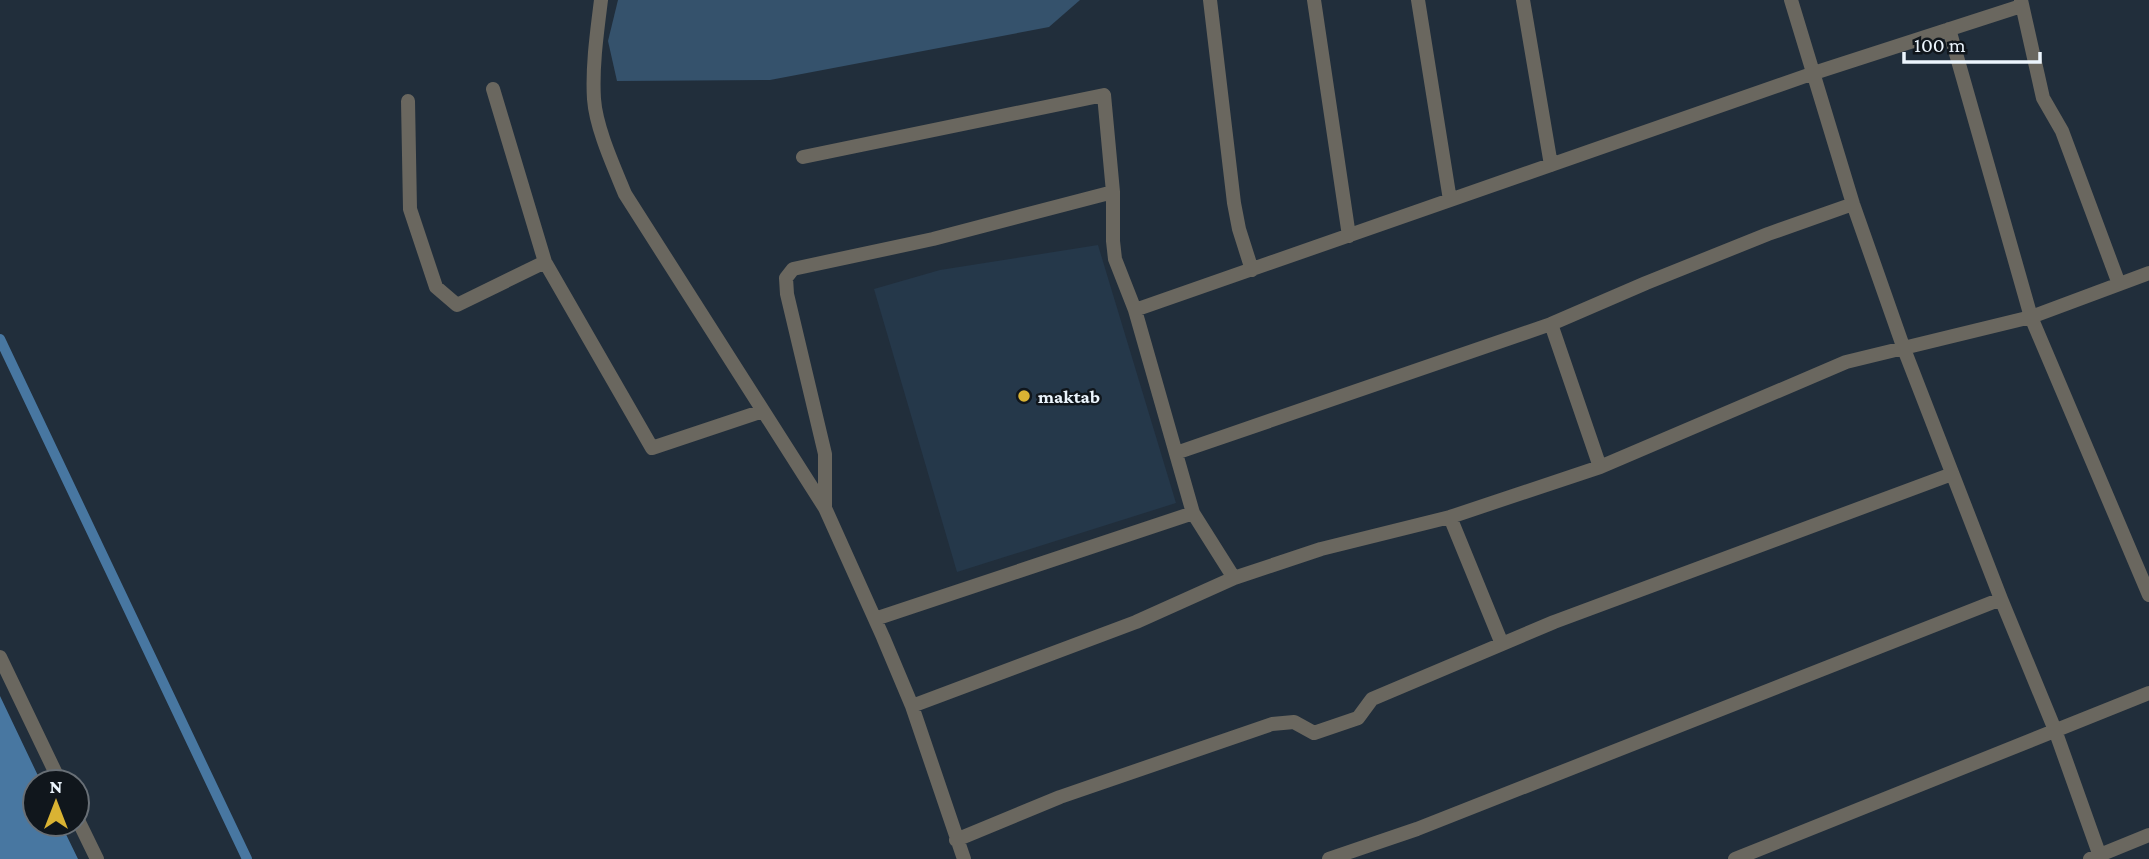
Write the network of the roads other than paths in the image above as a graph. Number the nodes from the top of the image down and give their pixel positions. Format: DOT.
graph roads {
  1 [pos="601,0"];
  2 [pos="1210,0"];
  3 [pos="1314,0"];
  4 [pos="1418,0"];
  5 [pos="1523,0"];
  6 [pos="1791,0"];
  7 [pos="2021,3"];
  8 [pos="1949,29"];
  9 [pos="1814,73"];
  10 [pos="493,89"];
  11 [pos="408,101"];
  12 [pos="803,157"];
  13 [pos="1551,165"];
  14 [pos="1113,192"];
  15 [pos="1450,200"];
  16 [pos="1853,204"];
  17 [pos="1349,236"];
  18 [pos="545,262"];
  19 [pos="1252,270"];
  20 [pos="2149,273"];
  21 [pos="2119,284"];
  22 [pos="1135,310"];
  23 [pos="2031,317"];
  24 [pos="1551,324"];
  25 [pos="1904,349"];
  26 [pos="763,411"];
  27 [pos="1176,453"];
  28 [pos="1600,467"];
  29 [pos="1952,474"];
  30 [pos="825,508"];
  31 [pos="1193,513"];
  32 [pos="1450,517"];
  33 [pos="1234,578"];
  34 [pos="2149,595"];
  35 [pos="2001,599"];
  36 [pos="875,620"];
  37 [pos="1502,644"];
  38 [pos="0,657"];
  39 [pos="2149,693"];
  40 [pos="912,706"];
  41 [pos="2054,730"];
  42 [pos="53,768"];
  43 [pos="2149,835"];
  44 [pos="87,838"];
  45 [pos="956,840"];
  46 [pos="2097,858"];
  47 [pos="97,859"];
  48 [pos="964,859"];
  49 [pos="1329,859"];
  50 [pos="1735,859"];
  1 -- 26 [label="street"];
  2 -- 19 [label="street"];
  3 -- 17 [label="street"];
  4 -- 15 [label="street"];
  5 -- 13 [label="street"];
  6 -- 9 [label="street"];
  7 -- 8 [label="street"];
  7 -- 21 [label="street"];
  8 -- 9 [label="street"];
  8 -- 23 [label="street"];
  9 -- 13 [label="street"];
  9 -- 16 [label="street"];
  10 -- 18 [label="street"];
  11 -- 18 [label="street"];
  12 -- 14 [label="street"];
  13 -- 15 [label="street"];
  14 -- 22 [label="street"];
  14 -- 30 [label="street"];
  15 -- 17 [label="street"];
  16 -- 24 [label="street"];
  16 -- 25 [label="street"];
  17 -- 19 [label="street"];
  18 -- 26 [label="street"];
  19 -- 22 [label="street"];
  20 -- 21 [label="street"];
  21 -- 23 [label="street"];
  22 -- 27 [label="street"];
  23 -- 25 [label="street"];
  23 -- 34 [label="street"];
  24 -- 27 [label="street"];
  24 -- 28 [label="street"];
  25 -- 28 [label="street"];
  25 -- 29 [label="street"];
  26 -- 30 [label="street"];
  27 -- 31 [label="street"];
  28 -- 32 [label="street"];
  29 -- 35 [label="street"];
  29 -- 37 [label="street"];
  30 -- 36 [label="street"];
  31 -- 33 [label="street"];
  31 -- 36 [label="street"];
  32 -- 33 [label="street"];
  32 -- 37 [label="street"];
  33 -- 40 [label="street"];
  35 -- 41 [label="street"];
  35 -- 49 [label="street"];
  36 -- 40 [label="street"];
  37 -- 45 [label="street"];
  38 -- 42 [label="street"];
  39 -- 41 [label="street"];
  40 -- 45 [label="street"];
  41 -- 46 [label="street"];
  41 -- 50 [label="street"];
  43 -- 46 [label="street"];
  44 -- 47 [label="street"];
  45 -- 48 [label="street"];
}
